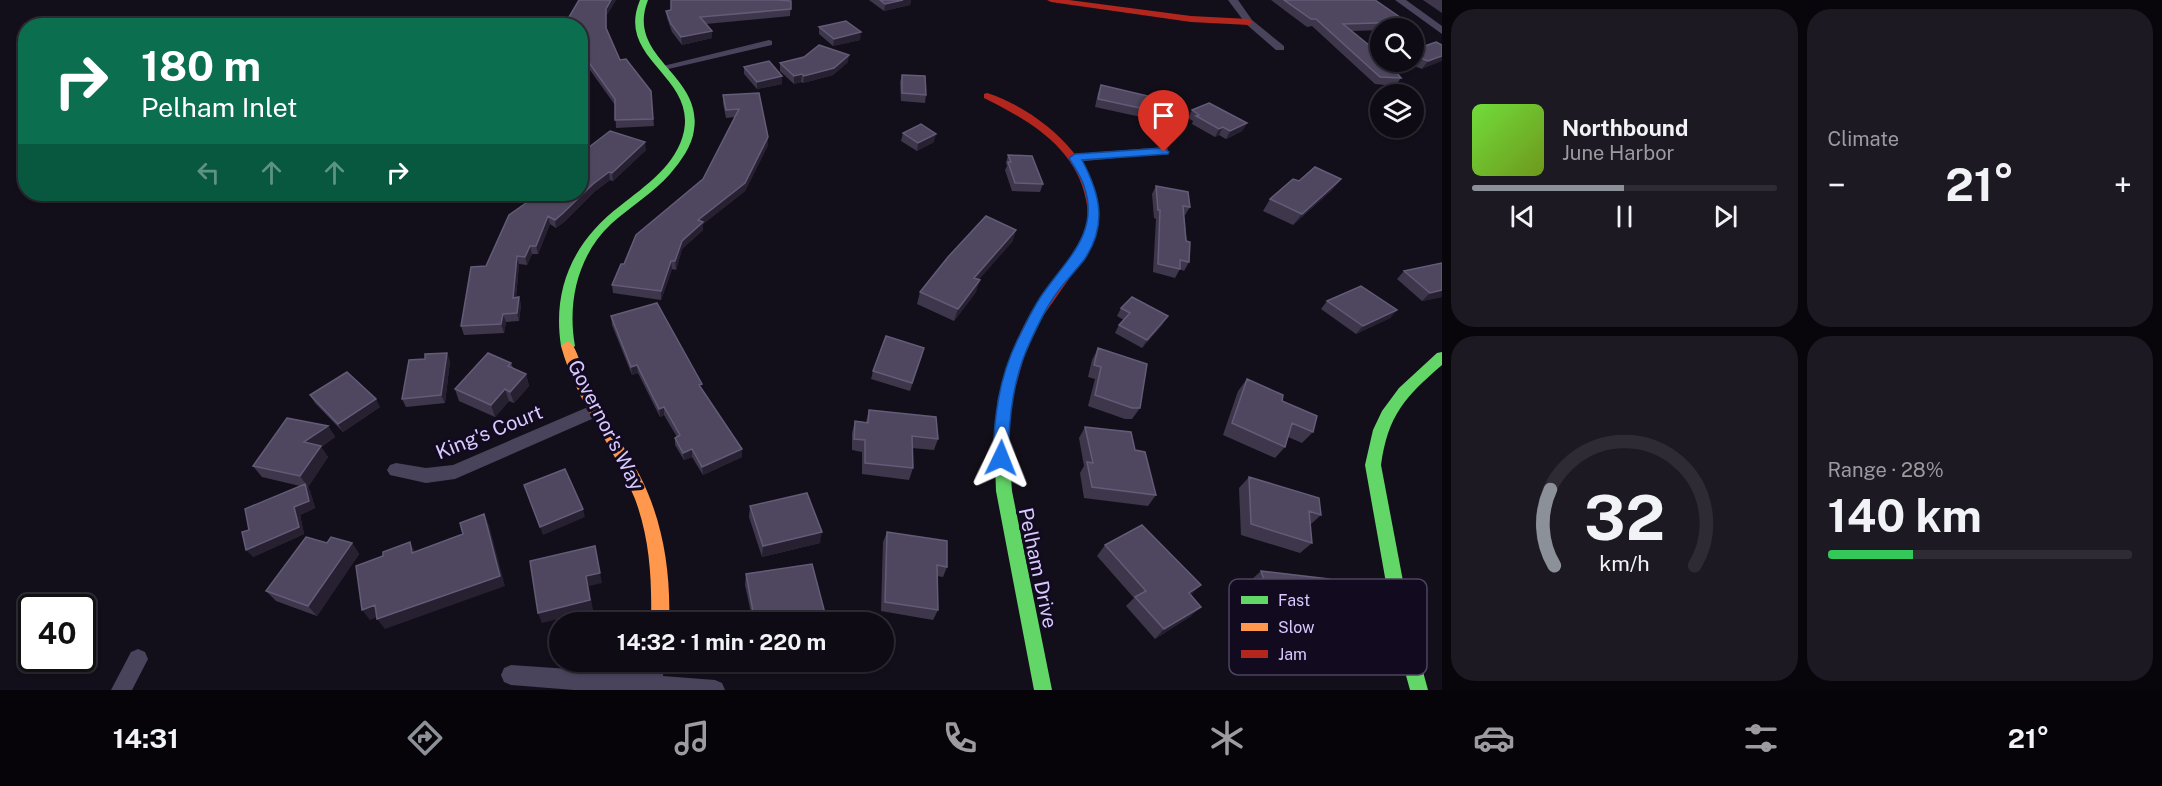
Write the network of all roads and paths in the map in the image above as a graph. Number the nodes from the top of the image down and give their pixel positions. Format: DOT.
graph roads {
  1 [pos="644,0"];
  2 [pos="1051,0"];
  3 [pos="1233,0"];
  4 [pos="1400,0"];
  5 [pos="1249,22"];
  6 [pos="1442,31"];
  7 [pos="769,43"];
  8 [pos="1280,48"];
  9 [pos="664,68"];
  10 [pos="987,96"];
  11 [pos="1164,152"];
  12 [pos="1075,158"];
  13 [pos="1442,357"];
  14 [pos="595,410"];
  15 [pos="396,470"];
  16 [pos="1395,579"];
  17 [pos="660,612"];
  18 [pos="138,659"];
  19 [pos="653,672"];
  20 [pos="510,675"];
  21 [pos="1415,675"];
  22 [pos="651,686"];
  23 [pos="121,690"];
  24 [pos="715,690"];
  25 [pos="1043,690"];
  26 [pos="1419,690"];
  1 -- 9 [label="street, Governor's Way"];
  2 -- 5 [label="street"];
  3 -- 5 [label="street"];
  4 -- 6 [label="street"];
  5 -- 8 [label="street"];
  7 -- 9 [label="street"];
  9 -- 14 [label="street, Governor's Way"];
  10 -- 12 [label="street, Pelham Drive"];
  11 -- 12 [label="street"];
  12 -- 25 [label="street, Pelham Drive"];
  13 -- 16 [label="street"];
  14 -- 15 [label="street, King's Court"];
  14 -- 17 [label="street, Governor's Way"];
  18 -- 23 [label="street"];
  19 -- 22 [label="street"];
  20 -- 22 [label="street"];
  21 -- 26 [label="street"];
  22 -- 24 [label="street"];
}
